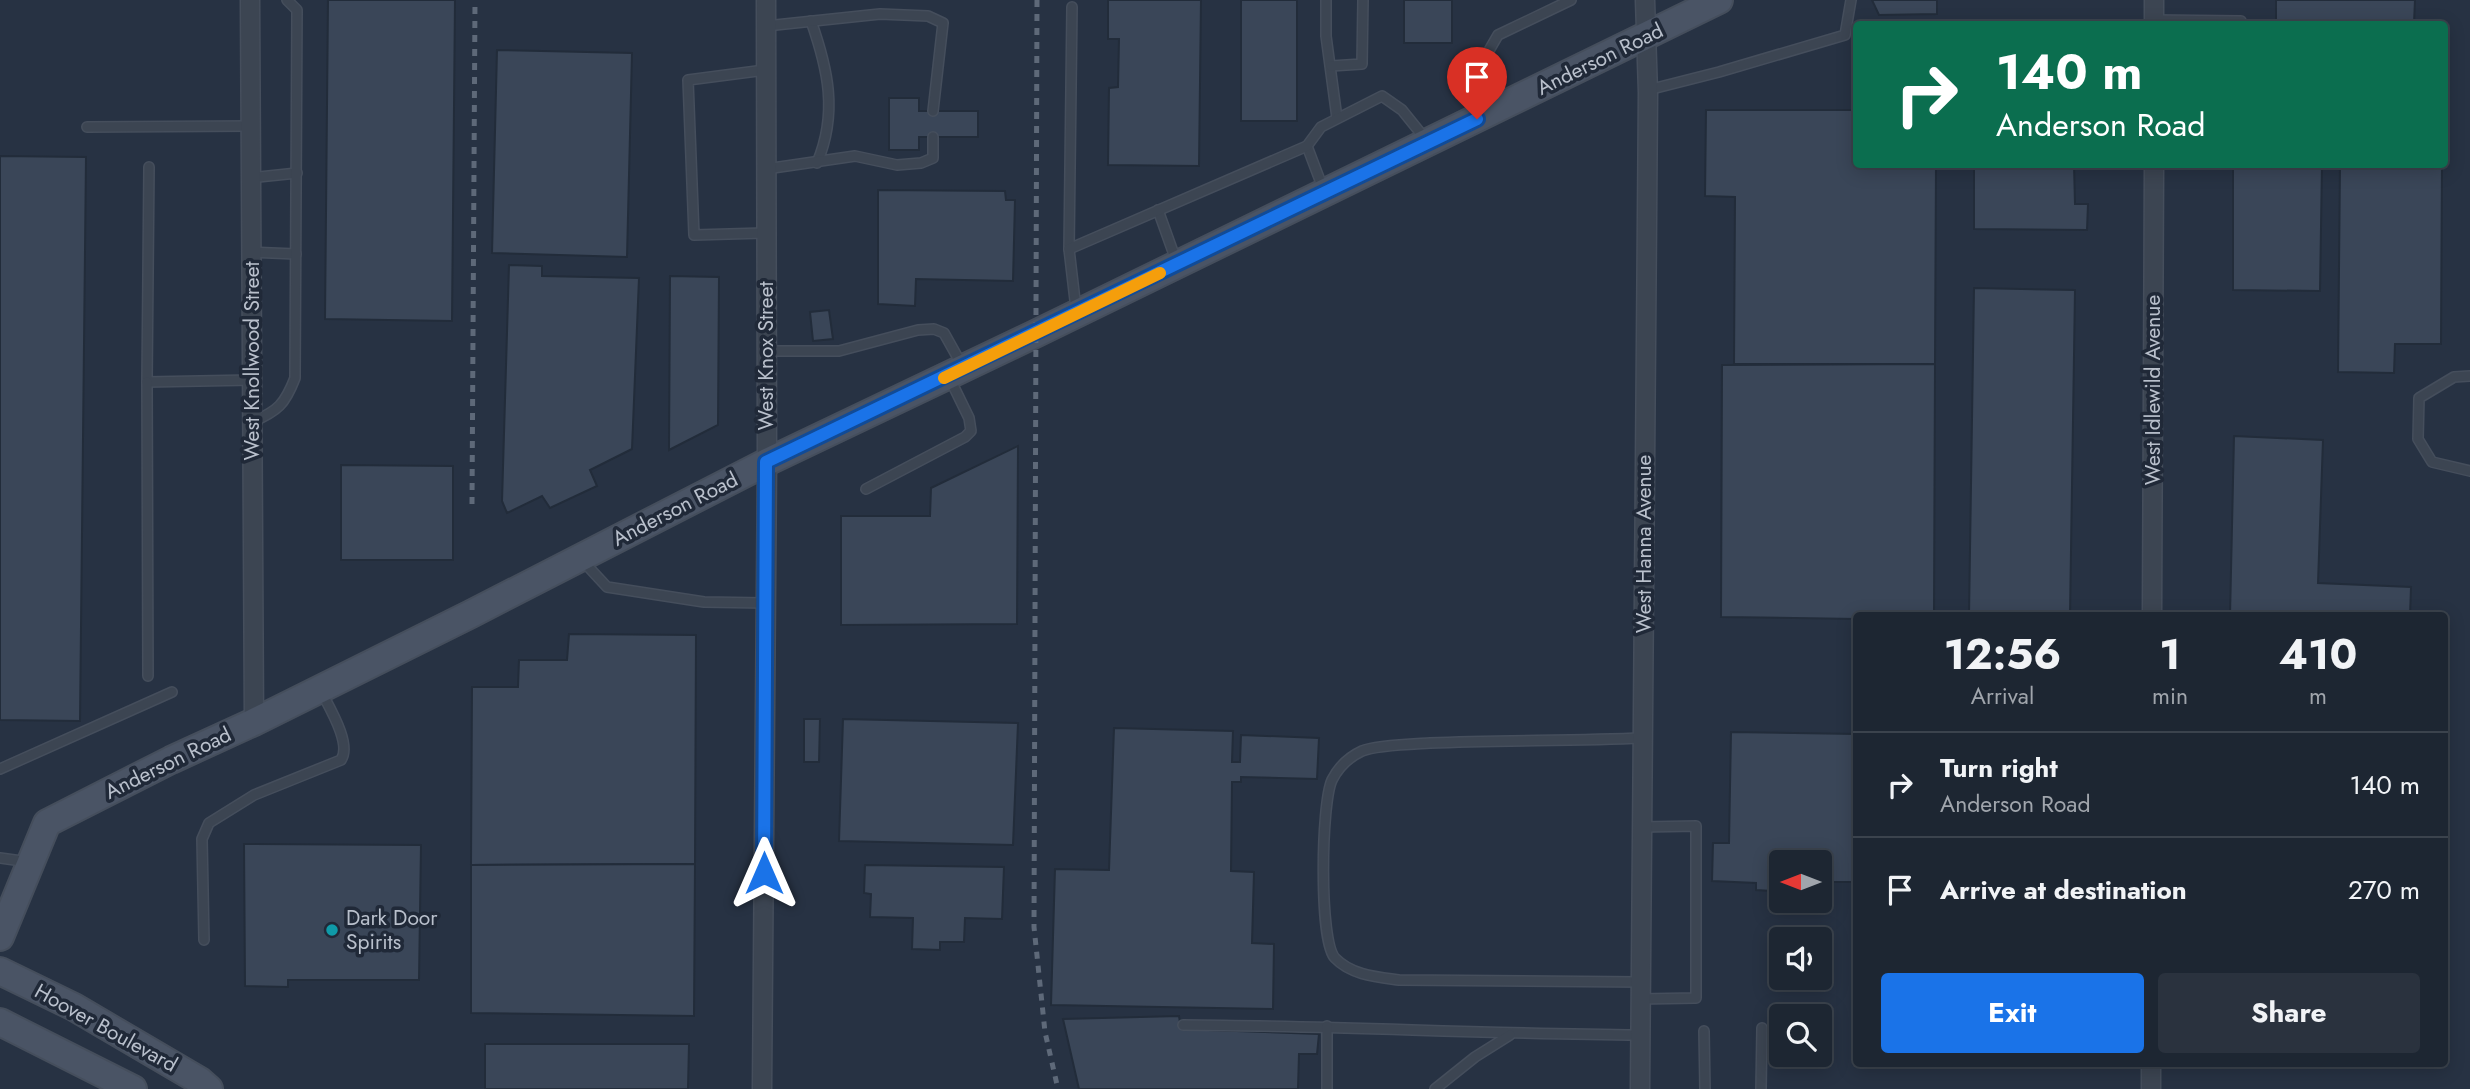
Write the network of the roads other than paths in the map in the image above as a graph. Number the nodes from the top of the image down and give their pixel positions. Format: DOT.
graph roads {
  1 [pos="250,0"];
  2 [pos="286,0"];
  3 [pos="766,0"];
  4 [pos="1326,0"];
  5 [pos="1363,0"];
  6 [pos="1571,0"];
  7 [pos="1645,0"];
  8 [pos="1719,0"];
  9 [pos="1852,0"];
  10 [pos="2154,0"];
  11 [pos="1072,7"];
  12 [pos="811,21"];
  13 [pos="2154,21"];
  14 [pos="766,26"];
  15 [pos="1645,37"];
  16 [pos="1331,66"];
  17 [pos="765,69"];
  18 [pos="1648,90"];
  19 [pos="1502,107"];
  20 [pos="933,111"];
  21 [pos="1337,118"];
  22 [pos="87,127"];
  23 [pos="250,127"];
  24 [pos="933,137"];
  25 [pos="1428,143"];
  26 [pos="1307,146"];
  27 [pos="817,163"];
  28 [pos="149,167"];
  29 [pos="2154,168"];
  30 [pos="765,169"];
  31 [pos="297,173"];
  32 [pos="250,178"];
  33 [pos="1325,193"];
  34 [pos="1158,210"];
  35 [pos="766,233"];
  36 [pos="1069,249"];
  37 [pos="251,252"];
  38 [pos="296,254"];
  39 [pos="1178,265"];
  40 [pos="1076,314"];
  41 [pos="766,351"];
  42 [pos="956,372"];
  43 [pos="2470,376"];
  44 [pos="252,380"];
  45 [pos="147,382"];
  46 [pos="252,422"];
  47 [pos="766,462"];
  48 [pos="2470,471"];
  49 [pos="866,489"];
  50 [pos="580,558"];
  51 [pos="766,603"];
  52 [pos="2152,612"];
  53 [pos="148,676"];
  54 [pos="320,689"];
  55 [pos="172,692"];
  56 [pos="254,722"];
  57 [pos="1643,738"];
  58 [pos="1,765"];
  59 [pos="1642,827"];
  60 [pos="0,858"];
  61 [pos="31,862"];
  62 [pos="0,937"];
  63 [pos="204,940"];
  64 [pos="0,971"];
  65 [pos="1641,990"];
  66 [pos="0,1023"];
  67 [pos="1183,1025"];
  68 [pos="1327,1026"];
  69 [pos="1762,1028"];
  70 [pos="1704,1031"];
  71 [pos="1510,1035"];
  72 [pos="1640,1035"];
  73 [pos="2151,1067"];
  74 [pos="1440,1088"];
  75 [pos="133,1089"];
  76 [pos="209,1089"];
  77 [pos="762,1089"];
  78 [pos="1326,1089"];
  79 [pos="1640,1089"];
  80 [pos="1704,1089"];
  81 [pos="1761,1089"];
  82 [pos="2151,1089"];
  1 -- 23 [label="street, West Knollwood Street"];
  2 -- 31 [label="lane"];
  3 -- 14 [label="street, West Knox Street"];
  4 -- 16 [label="lane"];
  5 -- 16 [label="lane"];
  6 -- 19 [label="lane"];
  7 -- 15 [label="street, West Hanna Avenue"];
  8 -- 15 [label="street, Anderson Road"];
  9 -- 18 [label="lane"];
  10 -- 13 [label="street"];
  11 -- 36 [label="lane"];
  12 -- 14 [label="lane"];
  12 -- 20 [label="lane"];
  12 -- 27 [label="lane"];
  14 -- 17 [label="street, West Knox Street"];
  15 -- 18 [label="street, West Hanna Avenue"];
  15 -- 19 [label="street, Anderson Road"];
  16 -- 21 [label="lane"];
  17 -- 30 [label="street, West Knox Street"];
  17 -- 35 [label="lane"];
  18 -- 57 [label="street, West Hanna Avenue"];
  19 -- 25 [label="street, Anderson Road"];
  21 -- 25 [label="lane"];
  21 -- 26 [label="lane"];
  22 -- 23 [label="lane"];
  23 -- 32 [label="street, West Knollwood Street"];
  24 -- 27 [label="lane"];
  25 -- 33 [label="street, Anderson Road"];
  26 -- 33 [label="lane"];
  26 -- 34 [label="lane"];
  27 -- 30 [label="lane"];
  28 -- 45 [label="lane"];
  29 -- 52 [label="street, West Idlewild Avenue"];
  30 -- 35 [label="street, West Knox Street"];
  31 -- 32 [label="lane"];
  31 -- 38 [label="lane"];
  32 -- 37 [label="street, West Knollwood Street"];
  33 -- 39 [label="street, Anderson Road"];
  34 -- 36 [label="lane"];
  34 -- 39 [label="lane"];
  35 -- 41 [label="street, West Knox Street"];
  36 -- 40 [label="lane"];
  37 -- 38 [label="lane"];
  37 -- 44 [label="street, West Knollwood Street"];
  38 -- 46 [label="lane"];
  39 -- 40 [label="street, Anderson Road"];
  40 -- 42 [label="street, Anderson Road"];
  41 -- 42 [label="lane"];
  41 -- 47 [label="street, West Knox Street"];
  42 -- 47 [label="street, Anderson Road"];
  42 -- 49 [label="lane"];
  43 -- 48 [label="lane"];
  44 -- 45 [label="lane"];
  44 -- 46 [label="street, West Knollwood Street"];
  45 -- 53 [label="lane"];
  46 -- 56 [label="street, West Knollwood Street"];
  47 -- 50 [label="street, Anderson Road"];
  47 -- 51 [label="street, West Knox Street"];
  50 -- 51 [label="lane"];
  50 -- 54 [label="street, Anderson Road"];
  51 -- 77 [label="street, West Knox Street"];
  54 -- 56 [label="street, Anderson Road"];
  54 -- 63 [label="lane"];
  55 -- 58 [label="lane"];
  56 -- 61 [label="street, Anderson Road"];
  57 -- 59 [label="street, West Hanna Avenue"];
  57 -- 65 [label="lane"];
  59 -- 65 [label="street, West Hanna Avenue"];
  59 -- 65 [label="lane"];
  60 -- 61 [label="lane"];
  61 -- 62 [label="street, Anderson Road"];
  64 -- 76 [label="street, Hoover Boulevard"];
  65 -- 72 [label="street, West Hanna Avenue"];
  66 -- 75 [label="street, Hoover Boulevard"];
  67 -- 68 [label="lane"];
  68 -- 71 [label="lane"];
  68 -- 78 [label="lane"];
  69 -- 81 [label="lane"];
  70 -- 80 [label="lane"];
  71 -- 72 [label="lane"];
  71 -- 74 [label="lane"];
  72 -- 79 [label="street, West Hanna Avenue"];
  73 -- 82 [label="street"];
}
